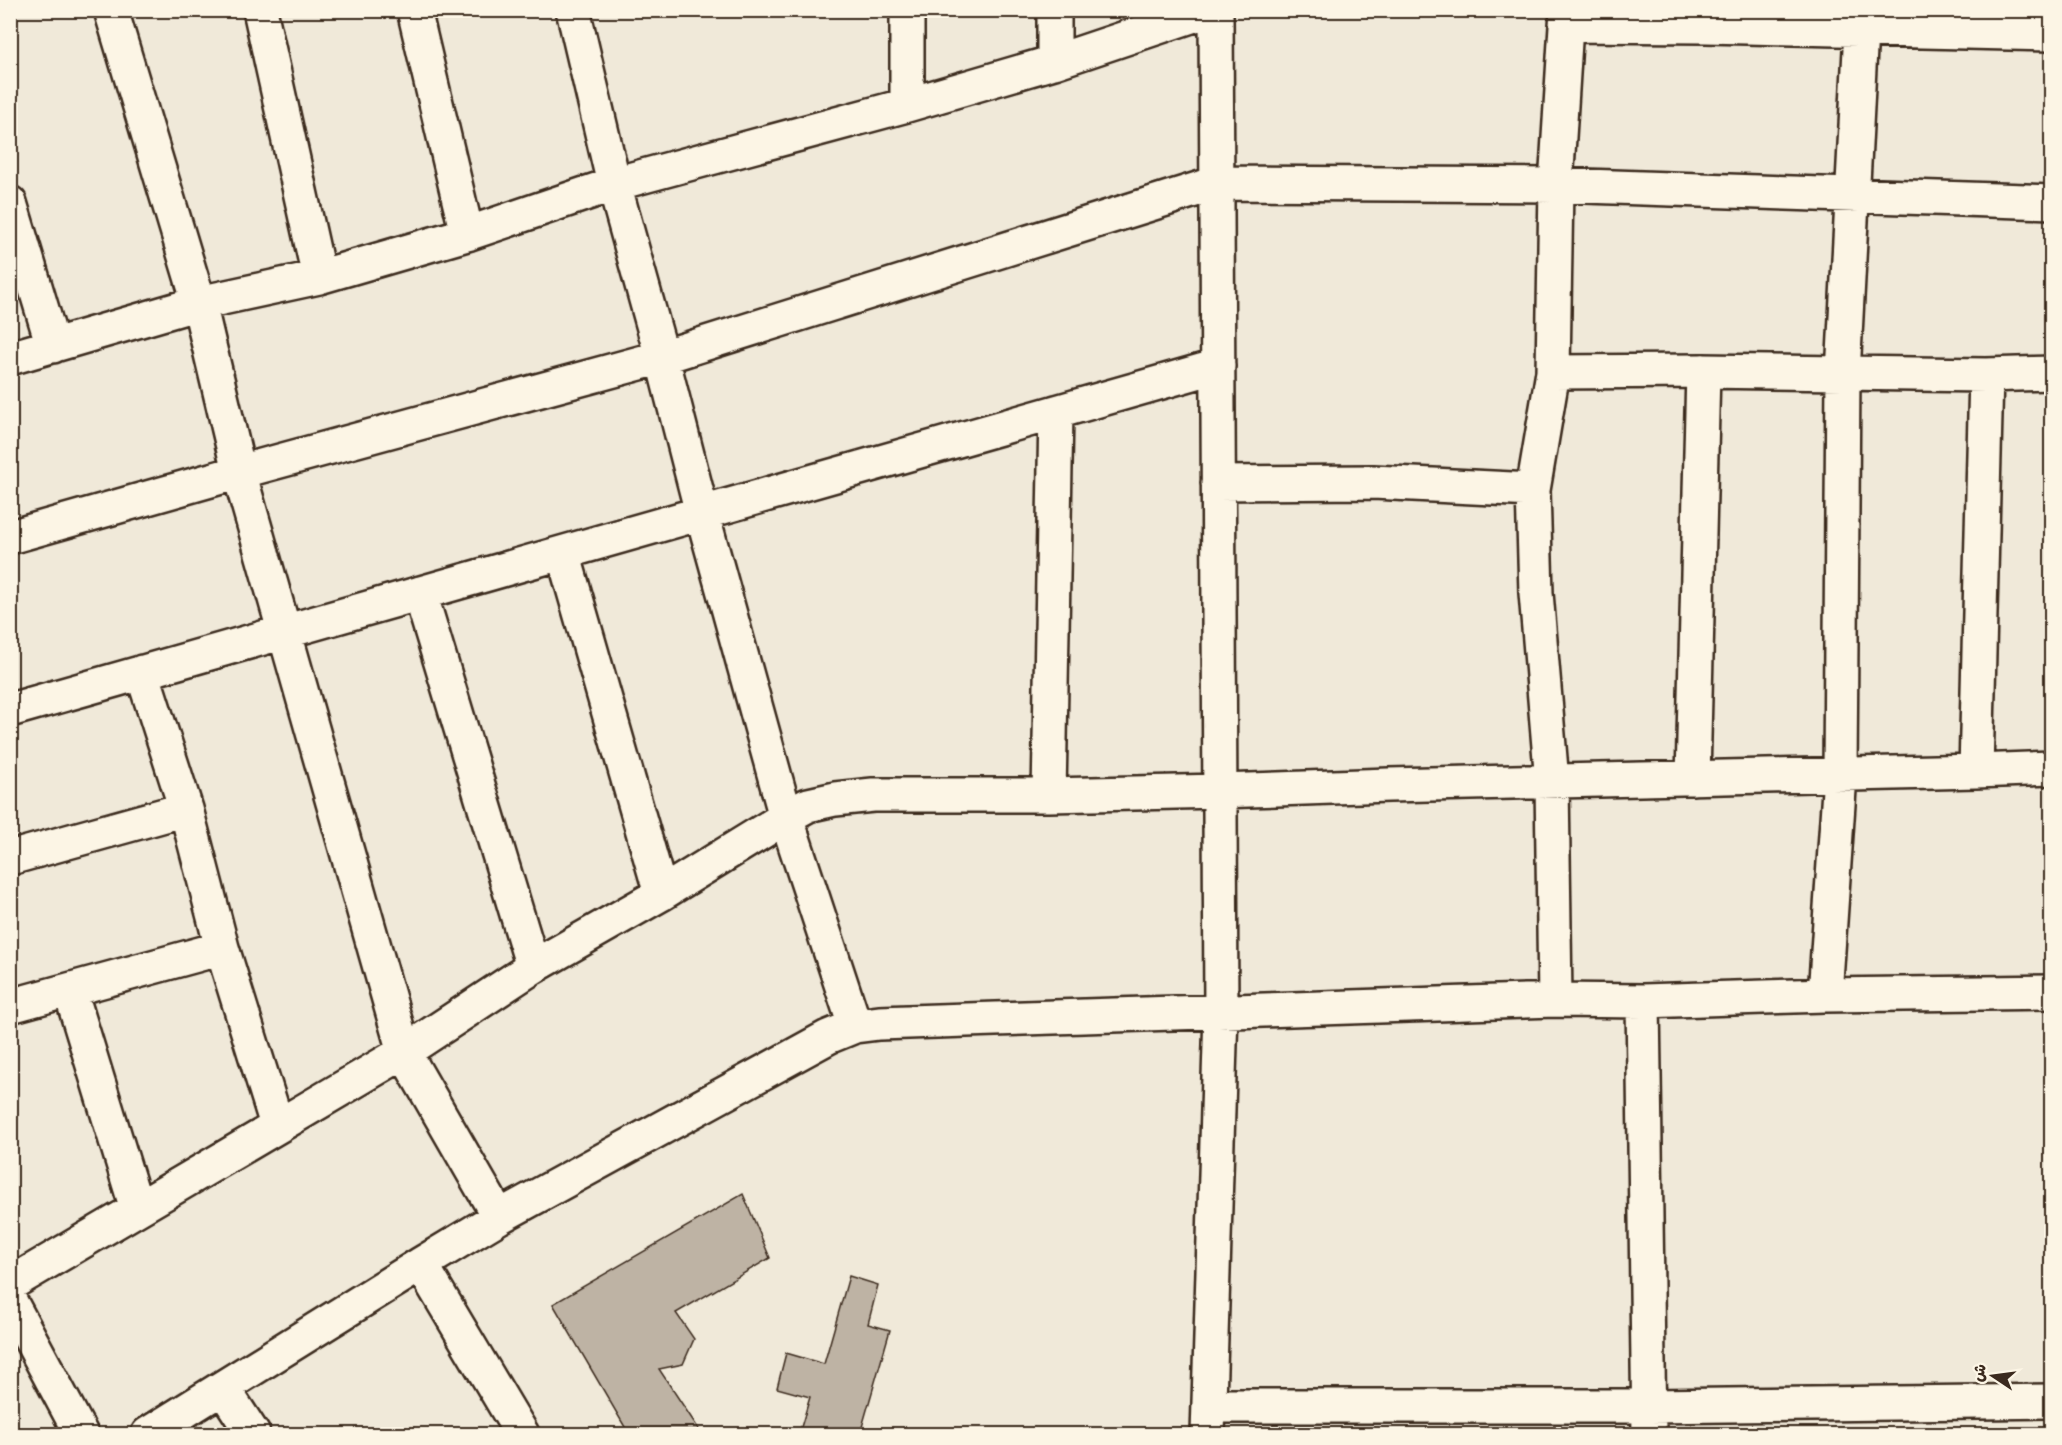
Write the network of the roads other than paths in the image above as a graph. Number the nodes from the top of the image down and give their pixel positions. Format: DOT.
graph roads {
  1 [pos="111,10"];
  2 [pos="260,10"];
  3 [pos="414,10"];
  4 [pos="573,10"];
  5 [pos="907,10"];
  6 [pos="1054,10"];
  7 [pos="1209,10"];
  8 [pos="1216,10"];
  9 [pos="1567,18"];
  10 [pos="1707,18"];
  11 [pos="1860,30"];
  12 [pos="2052,34"];
  13 [pos="1054,62"];
  14 [pos="907,105"];
  15 [pos="1217,183"];
  16 [pos="614,184"];
  17 [pos="1556,185"];
  18 [pos="1853,196"];
  19 [pos="2052,202"];
  20 [pos="11,203"];
  21 [pos="467,234"];
  22 [pos="319,277"];
  23 [pos="199,303"];
  24 [pos="53,346"];
  25 [pos="662,357"];
  26 [pos="10,358"];
  27 [pos="1218,366"];
  28 [pos="1703,371"];
  29 [pos="1553,372"];
  30 [pos="2052,373"];
  31 [pos="1843,374"];
  32 [pos="1986,375"];
  33 [pos="1056,412"];
  34 [pos="239,472"];
  35 [pos="1218,483"];
  36 [pos="1533,490"];
  37 [pos="702,513"];
  38 [pos="10,537"];
  39 [pos="563,552"];
  40 [pos="420,593"];
  41 [pos="283,632"];
  42 [pos="142,672"];
  43 [pos="10,710"];
  44 [pos="2052,768"];
  45 [pos="1976,771"];
  46 [pos="1840,775"];
  47 [pos="1693,778"];
  48 [pos="1552,782"];
  49 [pos="1220,791"];
  50 [pos="1049,795"];
  51 [pos="186,809"];
  52 [pos="786,817"];
  53 [pos="10,858"];
  54 [pos="661,894"];
  55 [pos="222,948"];
  56 [pos="533,967"];
  57 [pos="70,990"];
  58 [pos="2052,992"];
  59 [pos="1825,995"];
  60 [pos="1555,1000"];
  61 [pos="1643,1001"];
  62 [pos="10,1006"];
  63 [pos="1221,1012"];
  64 [pos="855,1026"];
  65 [pos="404,1052"];
  66 [pos="278,1125"];
  67 [pos="137,1209"];
  68 [pos="499,1217"];
  69 [pos="421,1264"];
  70 [pos="10,1284"];
  71 [pos="10,1301"];
  72 [pos="223,1388"];
  73 [pos="2052,1401"];
  74 [pos="1209,1420"];
  75 [pos="1650,1420"];
  76 [pos="81,1434"];
  77 [pos="148,1434"];
  78 [pos="253,1434"];
  79 [pos="522,1434"];
  1 -- 23 [label="street"];
  2 -- 22 [label="street"];
  3 -- 21 [label="street"];
  4 -- 16 [label="street"];
  5 -- 14 [label="street"];
  6 -- 13 [label="street"];
  7 -- 13 [label="street"];
  8 -- 15 [label="street"];
  9 -- 10 [label="street"];
  9 -- 17 [label="street"];
  10 -- 11 [label="street"];
  11 -- 12 [label="street"];
  11 -- 18 [label="street"];
  13 -- 14 [label="street"];
  14 -- 16 [label="street"];
  15 -- 17 [label="street"];
  15 -- 25 [label="street"];
  15 -- 27 [label="street"];
  16 -- 21 [label="street"];
  16 -- 25 [label="street"];
  17 -- 18 [label="street"];
  17 -- 29 [label="street"];
  18 -- 19 [label="street"];
  18 -- 31 [label="street"];
  20 -- 24 [label="street"];
  21 -- 22 [label="street"];
  22 -- 23 [label="street"];
  23 -- 24 [label="street"];
  23 -- 34 [label="street"];
  24 -- 26 [label="street"];
  25 -- 34 [label="street"];
  25 -- 37 [label="street"];
  27 -- 33 [label="street"];
  27 -- 35 [label="street"];
  28 -- 29 [label="street"];
  28 -- 31 [label="street"];
  28 -- 47 [label="street"];
  29 -- 36 [label="street"];
  30 -- 32 [label="street"];
  31 -- 32 [label="street"];
  31 -- 46 [label="street"];
  32 -- 45 [label="street"];
  33 -- 37 [label="street"];
  33 -- 50 [label="street"];
  34 -- 38 [label="street"];
  34 -- 41 [label="street"];
  35 -- 36 [label="street"];
  35 -- 49 [label="street"];
  36 -- 48 [label="street"];
  37 -- 39 [label="street"];
  37 -- 52 [label="street"];
  39 -- 40 [label="street"];
  39 -- 54 [label="street"];
  40 -- 41 [label="street"];
  40 -- 56 [label="street"];
  41 -- 42 [label="street"];
  41 -- 65 [label="street"];
  42 -- 43 [label="street"];
  42 -- 51 [label="street"];
  44 -- 45 [label="street"];
  45 -- 46 [label="street"];
  46 -- 47 [label="street"];
  46 -- 59 [label="street"];
  47 -- 48 [label="street"];
  48 -- 49 [label="street"];
  48 -- 60 [label="street"];
  49 -- 50 [label="street"];
  49 -- 63 [label="street"];
  50 -- 52 [label="street"];
  51 -- 53 [label="street"];
  51 -- 55 [label="street"];
  52 -- 54 [label="street"];
  52 -- 64 [label="street"];
  54 -- 56 [label="street"];
  55 -- 57 [label="street"];
  55 -- 66 [label="street"];
  56 -- 65 [label="street"];
  57 -- 62 [label="street"];
  57 -- 67 [label="street"];
  58 -- 59 [label="street"];
  59 -- 61 [label="street"];
  60 -- 61 [label="street"];
  60 -- 63 [label="street"];
  61 -- 75 [label="street"];
  63 -- 64 [label="street"];
  63 -- 74 [label="street"];
  64 -- 68 [label="street"];
  65 -- 66 [label="street"];
  65 -- 68 [label="street"];
  66 -- 67 [label="street"];
  67 -- 70 [label="street"];
  68 -- 69 [label="street"];
  69 -- 72 [label="street"];
  69 -- 79 [label="street"];
  71 -- 76 [label="street"];
  72 -- 77 [label="street"];
  72 -- 78 [label="street"];
  73 -- 75 [label="street"];
  74 -- 75 [label="street"];
}
